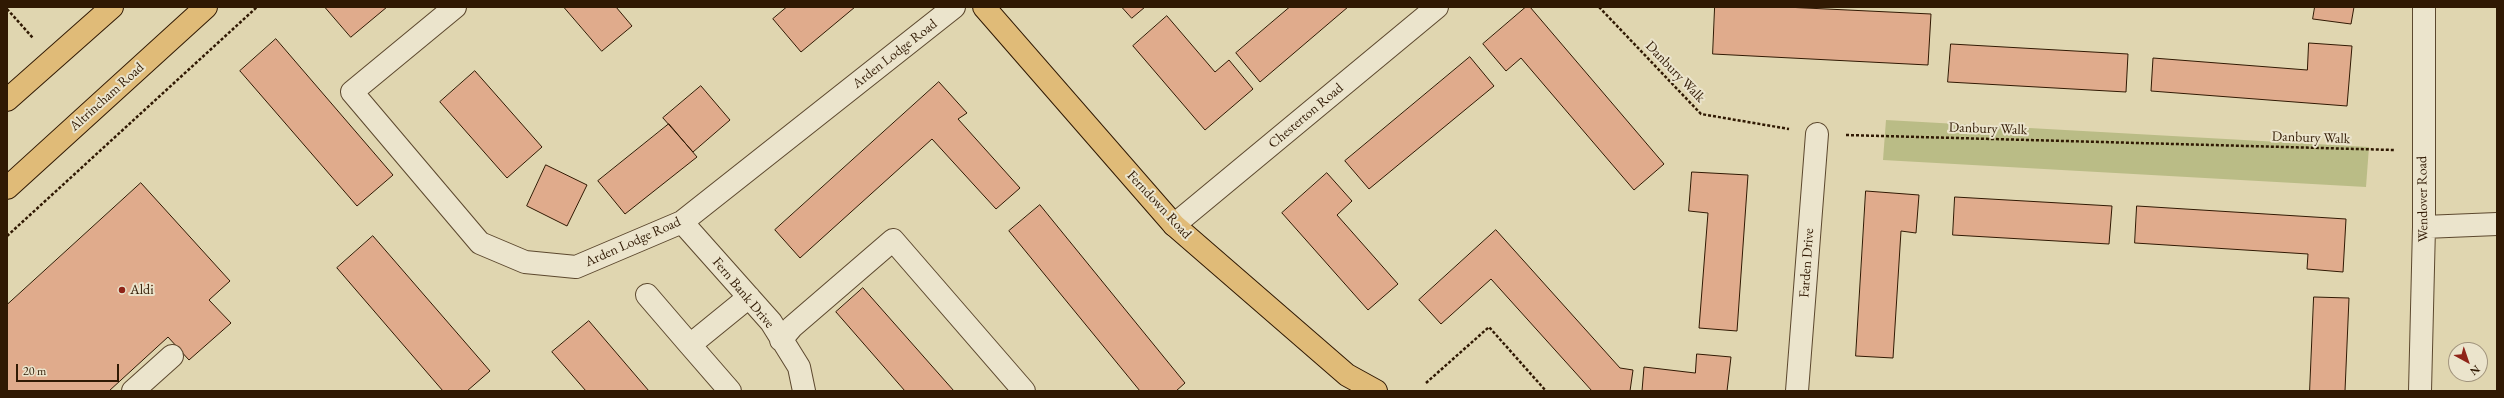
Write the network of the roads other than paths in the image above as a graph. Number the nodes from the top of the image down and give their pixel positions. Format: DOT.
graph roads {
  1 [pos="112,7"];
  2 [pos="206,7"];
  3 [pos="455,7"];
  4 [pos="954,7"];
  5 [pos="984,7"];
  6 [pos="1437,7"];
  7 [pos="2424,7"];
  8 [pos="7,100"];
  9 [pos="1817,134"];
  10 [pos="7,188"];
  11 [pos="682,222"];
  12 [pos="2497,224"];
  13 [pos="1174,225"];
  14 [pos="2424,227"];
  15 [pos="647,295"];
  16 [pos="748,297"];
  17 [pos="781,340"];
  18 [pos="690,345"];
  19 [pos="172,356"];
  20 [pos="1344,383"];
  21 [pos="133,391"];
  22 [pos="730,391"];
  23 [pos="804,391"];
  24 [pos="1024,391"];
  25 [pos="1376,391"];
  26 [pos="1797,391"];
  27 [pos="2420,391"];
  1 -- 8 [label="main road"];
  2 -- 10 [label="main road, Altrincham Road"];
  3 -- 11 [label="street, Arden Lodge Road"];
  4 -- 11 [label="street, Arden Lodge Road"];
  5 -- 13 [label="main road, Ferndown Road"];
  6 -- 13 [label="street, Chesterton Road"];
  7 -- 14 [label="street, Wendover Road"];
  9 -- 26 [label="street, Farden Drive"];
  11 -- 16 [label="street, Fern Bank Drive"];
  12 -- 14 [label="street"];
  13 -- 20 [label="main road, Ferndown Road"];
  14 -- 27 [label="street, Wendover Road"];
  15 -- 18 [label="street"];
  16 -- 17 [label="street, Fern Bank Drive"];
  16 -- 18 [label="street"];
  17 -- 23 [label="street, Fern Bank Drive"];
  17 -- 24 [label="street"];
  18 -- 22 [label="street"];
  19 -- 21 [label="street"];
  20 -- 25 [label="main road, Ferndown Road"];
}
